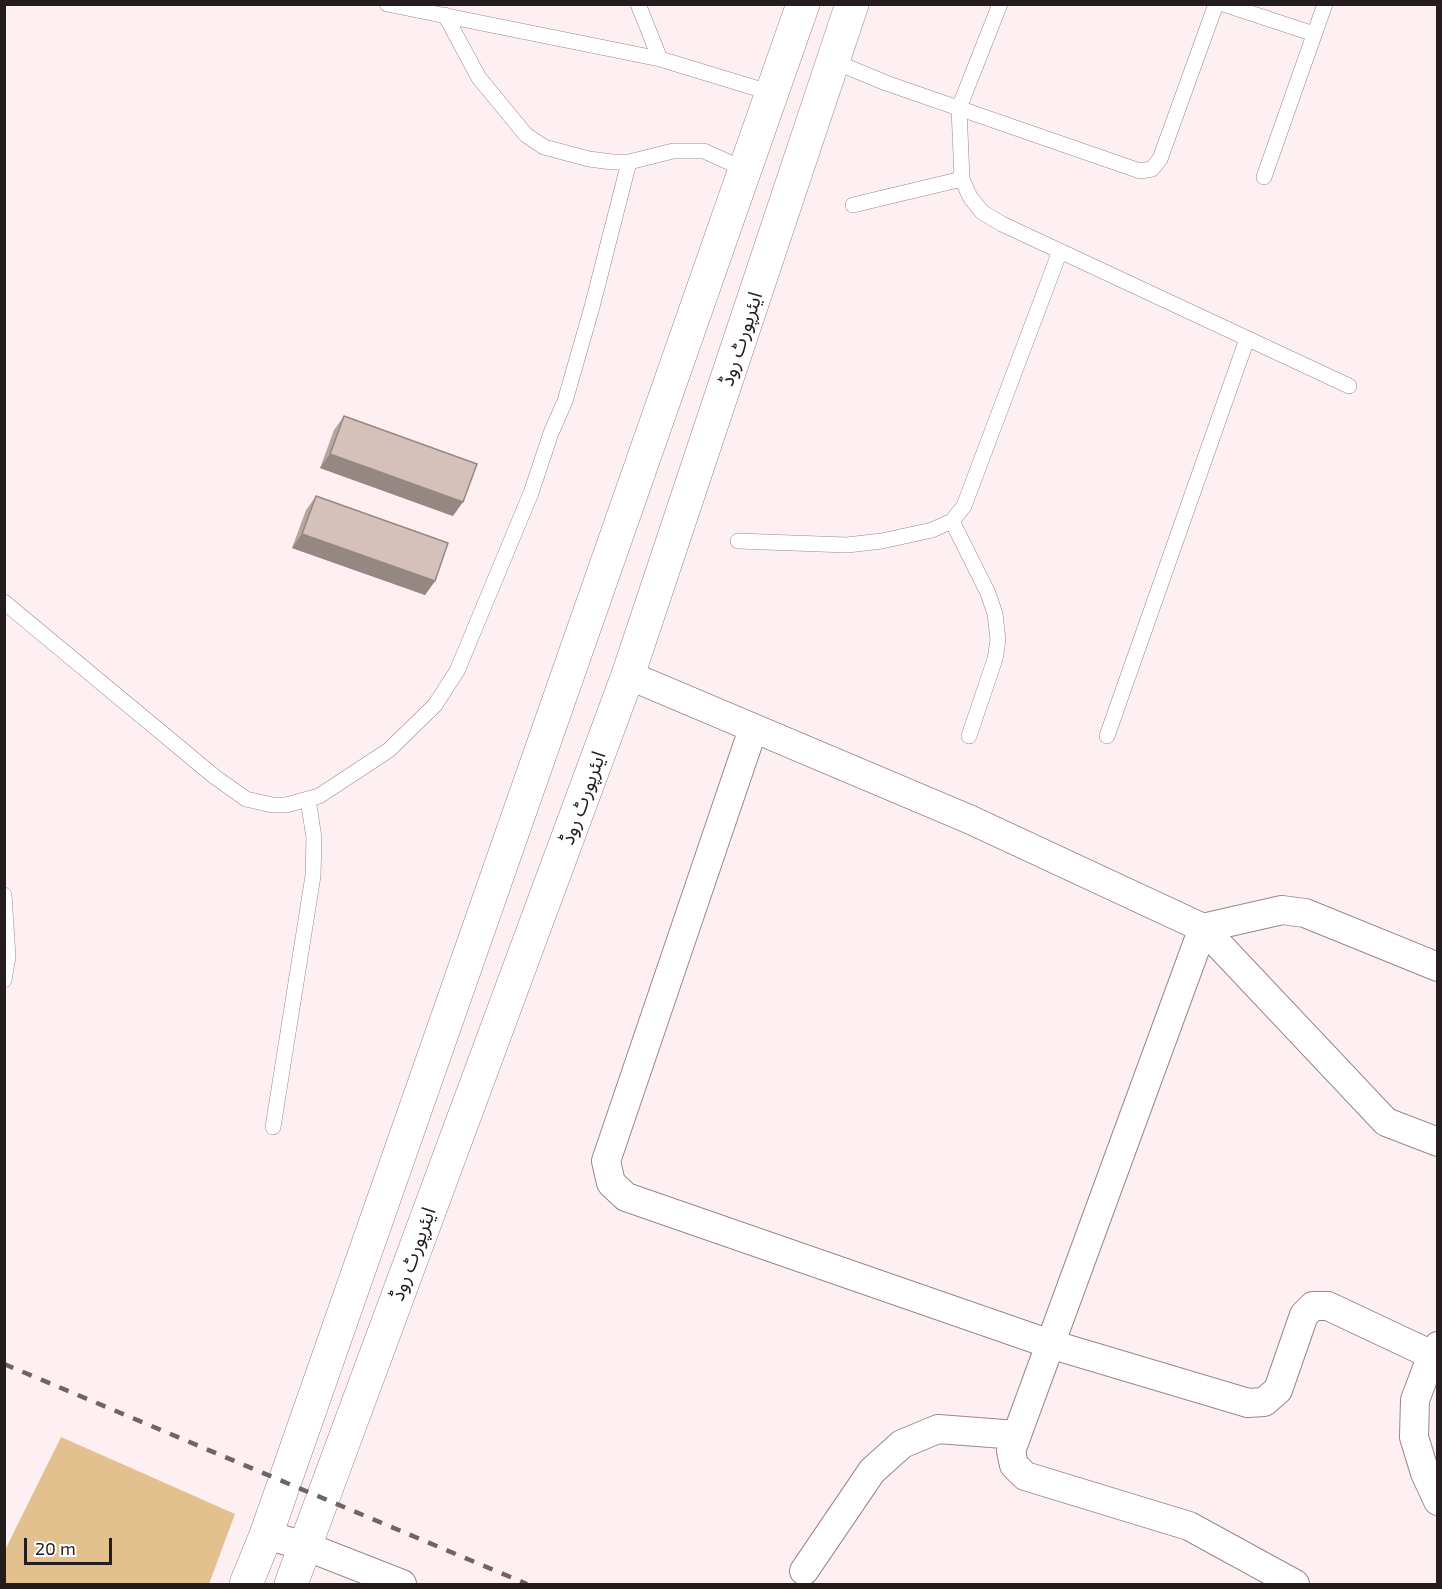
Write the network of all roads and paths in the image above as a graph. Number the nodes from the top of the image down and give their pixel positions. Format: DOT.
graph roads {
  1 [pos="387,4"];
  2 [pos="638,4"];
  3 [pos="804,4"];
  4 [pos="852,4"];
  5 [pos="1000,4"];
  6 [pos="1216,4"];
  7 [pos="1223,4"];
  8 [pos="1325,4"];
  9 [pos="445,15"];
  10 [pos="1314,34"];
  11 [pos="660,59"];
  12 [pos="833,62"];
  13 [pos="772,93"];
  14 [pos="959,108"];
  15 [pos="629,162"];
  16 [pos="746,170"];
  17 [pos="1264,177"];
  18 [pos="962,179"];
  19 [pos="853,205"];
  20 [pos="1060,251"];
  21 [pos="1247,339"];
  22 [pos="1349,386"];
  23 [pos="952,521"];
  24 [pos="738,541"];
  25 [pos="4,602"];
  26 [pos="628,675"];
  27 [pos="753,729"];
  28 [pos="969,736"];
  29 [pos="1107,736"];
  30 [pos="308,799"];
  31 [pos="4,895"];
  32 [pos="1203,928"];
  33 [pos="1437,967"];
  34 [pos="4,980"];
  35 [pos="273,1127"];
  36 [pos="1437,1142"];
  37 [pos="1050,1344"];
  38 [pos="1435,1350"];
  39 [pos="1017,1435"];
  40 [pos="1437,1501"];
  41 [pos="266,1534"];
  42 [pos="305,1546"];
  43 [pos="804,1570"];
  44 [pos="246,1584"];
  45 [pos="291,1584"];
  46 [pos="402,1584"];
  47 [pos="1294,1584"];
  1 -- 9 [label="lane"];
  2 -- 11 [label="lane"];
  3 -- 13 [label="main road"];
  4 -- 12 [label="main road, ایئرپورٹ روڈ"];
  5 -- 14 [label="lane"];
  6 -- 14 [label="lane"];
  7 -- 10 [label="lane"];
  8 -- 10 [label="lane"];
  9 -- 11 [label="lane"];
  9 -- 15 [label="lane"];
  10 -- 17 [label="lane"];
  11 -- 13 [label="lane"];
  12 -- 14 [label="lane"];
  12 -- 26 [label="main road, ایئرپورٹ روڈ"];
  13 -- 16 [label="main road"];
  14 -- 18 [label="lane"];
  15 -- 16 [label="lane"];
  15 -- 30 [label="lane"];
  16 -- 41 [label="main road"];
  18 -- 19 [label="lane"];
  18 -- 20 [label="lane"];
  20 -- 21 [label="lane"];
  20 -- 23 [label="lane"];
  21 -- 22 [label="lane"];
  21 -- 29 [label="lane"];
  23 -- 24 [label="lane"];
  23 -- 28 [label="lane"];
  25 -- 30 [label="lane"];
  26 -- 27 [label="street"];
  26 -- 42 [label="main road, ایئرپورٹ روڈ"];
  27 -- 32 [label="street"];
  27 -- 37 [label="street"];
  30 -- 35 [label="lane"];
  31 -- 34 [label="lane"];
  32 -- 33 [label="street"];
  32 -- 36 [label="street"];
  32 -- 37 [label="street"];
  37 -- 38 [label="street"];
  37 -- 39 [label="street"];
  38 -- 40 [label="street"];
  39 -- 43 [label="street"];
  39 -- 47 [label="street"];
  41 -- 42 [label="street"];
  41 -- 44 [label="main road"];
  42 -- 45 [label="main road, ایئرپورٹ روڈ"];
  42 -- 46 [label="street"];
}
